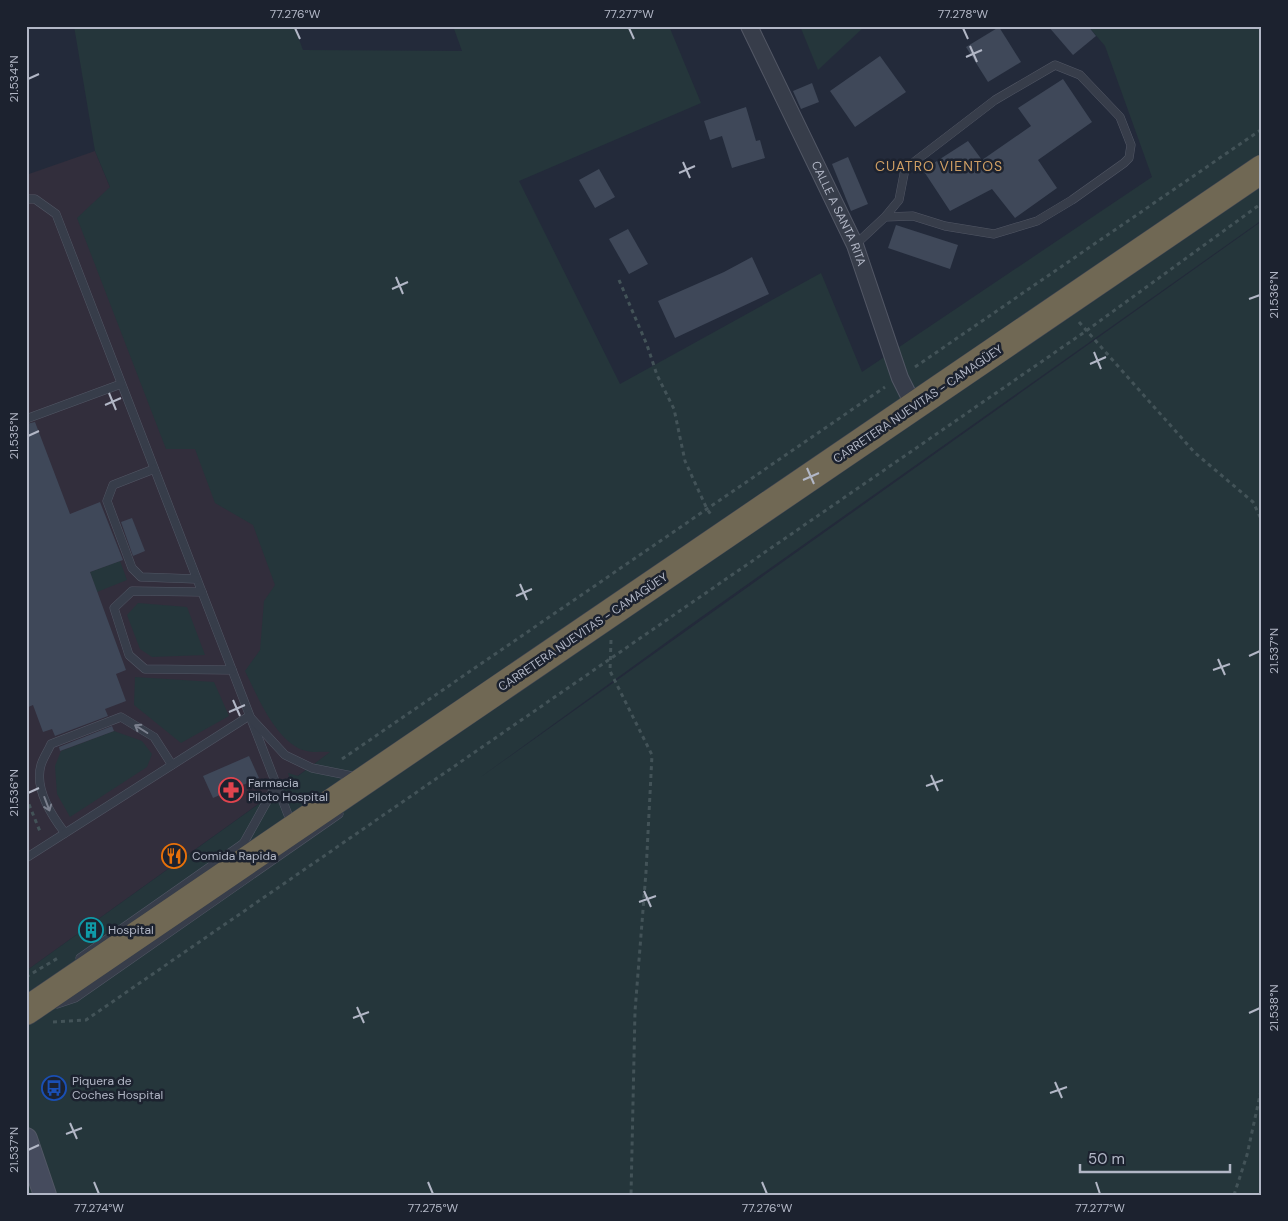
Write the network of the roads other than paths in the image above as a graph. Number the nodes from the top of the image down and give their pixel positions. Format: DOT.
graph roads {
  1 [pos="749,26"];
  2 [pos="1262,169"];
  3 [pos="26,199"];
  4 [pos="886,217"];
  5 [pos="855,245"];
  6 [pos="121,384"];
  7 [pos="914,406"];
  8 [pos="26,419"];
  9 [pos="154,469"];
  10 [pos="196,579"];
  11 [pos="202,592"];
  12 [pos="232,670"];
  13 [pos="250,716"];
  14 [pos="425,740"];
  15 [pos="406,761"];
  16 [pos="172,765"];
  17 [pos="368,779"];
  18 [pos="276,785"];
  19 [pos="345,810"];
  20 [pos="293,829"];
  21 [pos="65,833"];
  22 [pos="244,843"];
  23 [pos="26,858"];
  24 [pos="225,876"];
  25 [pos="70,965"];
  26 [pos="50,983"];
  27 [pos="26,1011"];
  28 [pos="26,1139"];
  29 [pos="45,1195"];
  1 -- 5 [label="street, CALLE A SANTA RITA"];
  2 -- 7 [label="highway, CARRETERA NUEVITAS - CAMAGÜEY"];
  3 -- 6 [label="lane"];
  4 -- 4 [label="lane"];
  4 -- 5 [label="lane"];
  5 -- 7 [label="street, CALLE A SANTA RITA"];
  6 -- 8 [label="lane"];
  6 -- 9 [label="lane"];
  7 -- 14 [label="highway, CARRETERA NUEVITAS - CAMAGÜEY"];
  9 -- 10 [label="lane"];
  9 -- 10 [label="lane"];
  10 -- 11 [label="lane"];
  11 -- 12 [label="lane"];
  11 -- 12 [label="lane"];
  12 -- 13 [label="lane"];
  13 -- 16 [label="lane"];
  13 -- 17 [label="lane"];
  13 -- 18 [label="lane"];
  14 -- 15 [label="lane, CARRETERA NUEVITAS - CAMAGÜEY"];
  14 -- 17 [label="highway, CARRETERA NUEVITAS - CAMAGÜEY"];
  16 -- 21 [label="lane"];
  16 -- 21 [label="lane, one-way"];
  17 -- 20 [label="highway, CARRETERA NUEVITAS - CAMAGÜEY"];
  18 -- 20 [label="lane"];
  18 -- 22 [label="lane"];
  19 -- 27 [label="lane"];
  20 -- 24 [label="highway, CARRETERA NUEVITAS - CAMAGÜEY"];
  21 -- 23 [label="lane"];
  22 -- 24 [label="lane"];
  22 -- 25 [label="lane"];
  24 -- 27 [label="highway, CARRETERA NUEVITAS - CAMAGÜEY"];
  26 -- 27 [label="lane"];
  28 -- 29 [label="main road"];
}
